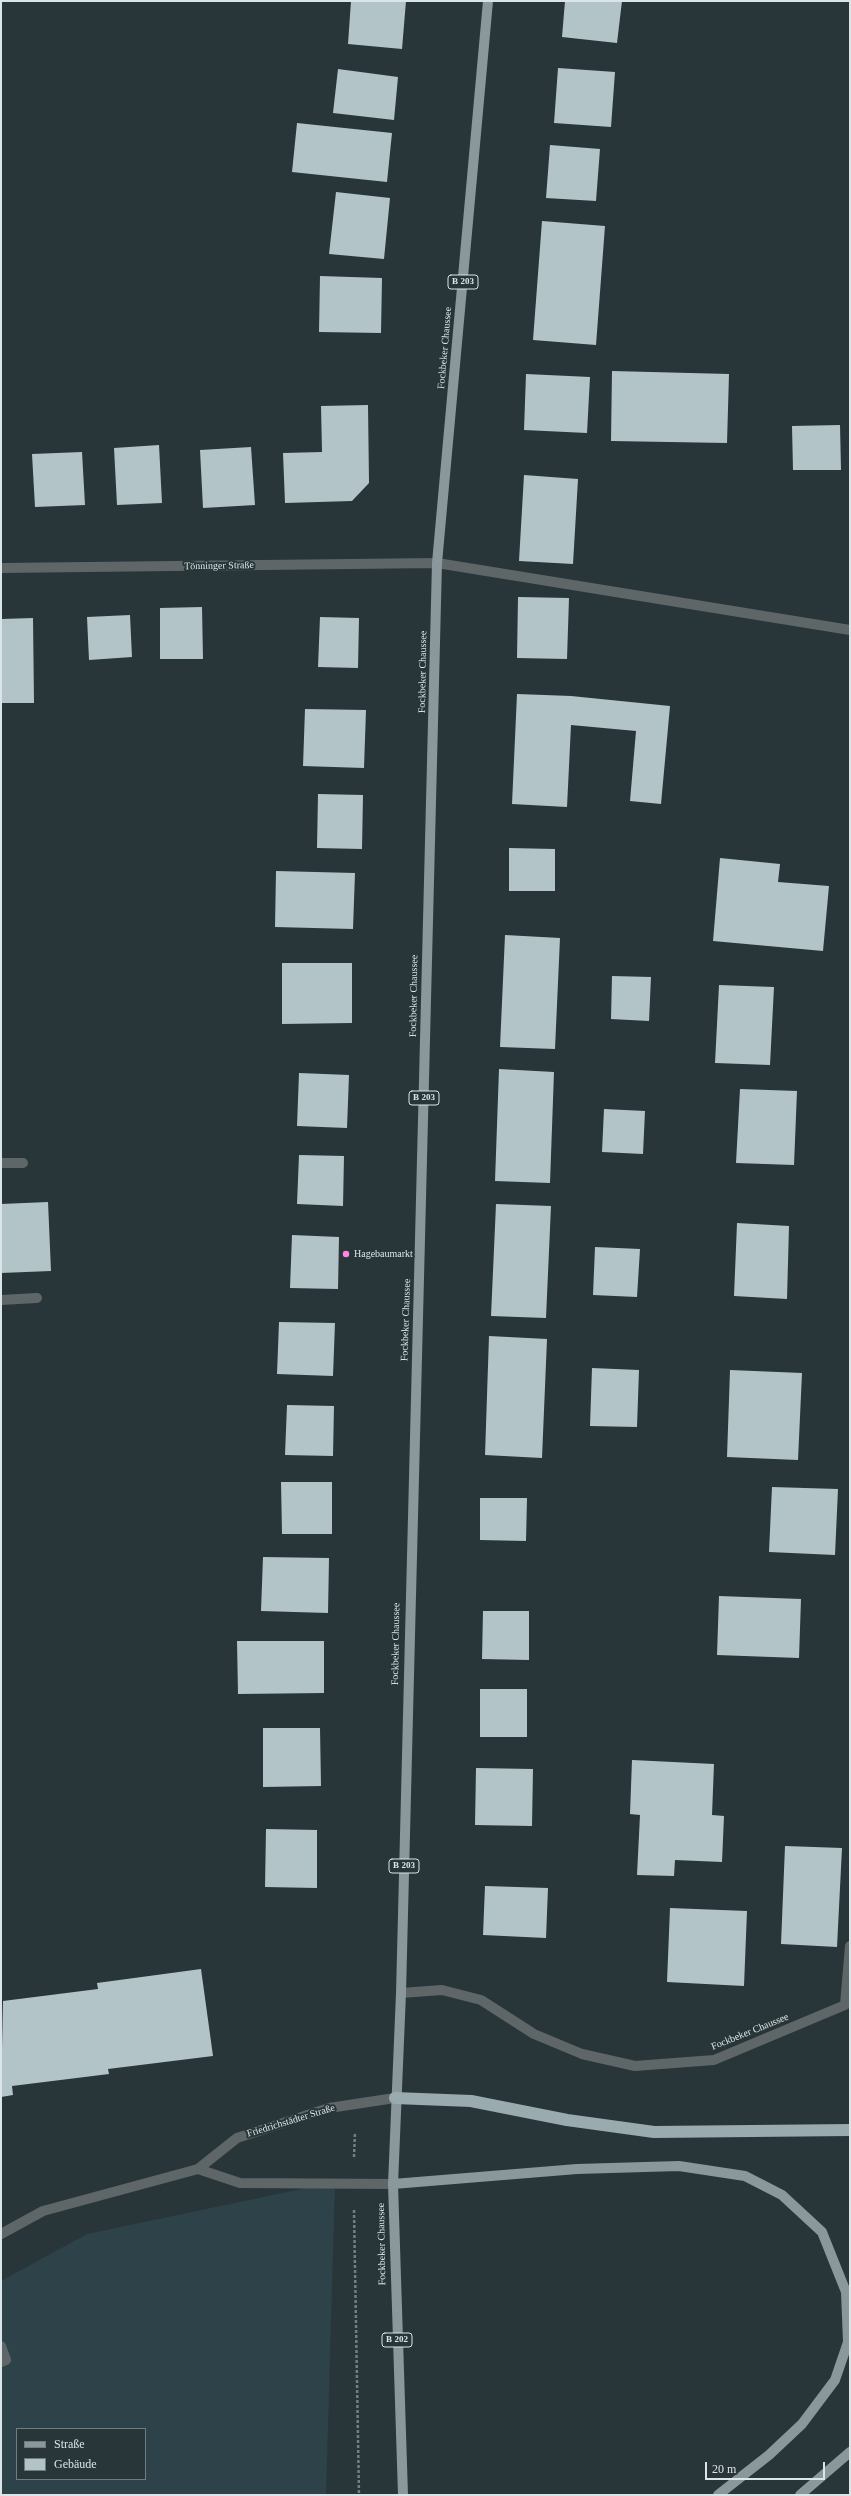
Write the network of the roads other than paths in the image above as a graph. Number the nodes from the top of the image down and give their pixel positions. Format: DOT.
graph roads {
  1 [pos="488,1"];
  2 [pos="437,564"];
  3 [pos="1,568"];
  4 [pos="850,630"];
  5 [pos="1,1163"];
  6 [pos="23,1163"];
  7 [pos="37,1298"];
  8 [pos="1,1300"];
  9 [pos="850,1946"];
  10 [pos="401,1993"];
  11 [pos="848,2004"];
  12 [pos="395,2098"];
  13 [pos="850,2130"];
  14 [pos="198,2169"];
  15 [pos="393,2184"];
  16 [pos="1,2234"];
  17 [pos="1,2346"];
  18 [pos="1,2362"];
  19 [pos="850,2452"];
  20 [pos="403,2495"];
  21 [pos="718,2495"];
  22 [pos="800,2495"];
  1 -- 2 [label="main road, Fockbeker Chaussee / B 203"];
  2 -- 3 [label="street, Tönninger Straße"];
  2 -- 4 [label="street, Tönninger Straße"];
  2 -- 10 [label="main road, Fockbeker Chaussee / B 203"];
  5 -- 6 [label="street"];
  7 -- 8 [label="street"];
  9 -- 11 [label="street, Fockbeker Chaussee"];
  10 -- 11 [label="street, Fockbeker Chaussee"];
  10 -- 12 [label="main road, Fockbeker Chaussee / B 203"];
  12 -- 13 [label="highway"];
  12 -- 14 [label="street, Friedrichstädter Straße"];
  12 -- 15 [label="main road, Fockbeker Chaussee / B 202"];
  14 -- 15 [label="street"];
  14 -- 16 [label="street, Friedrichstädter Straße"];
  15 -- 20 [label="main road, Fockbeker Chaussee / B 202"];
  15 -- 21 [label="main road"];
  17 -- 18 [label="street"];
  19 -- 22 [label="main road"];
}
